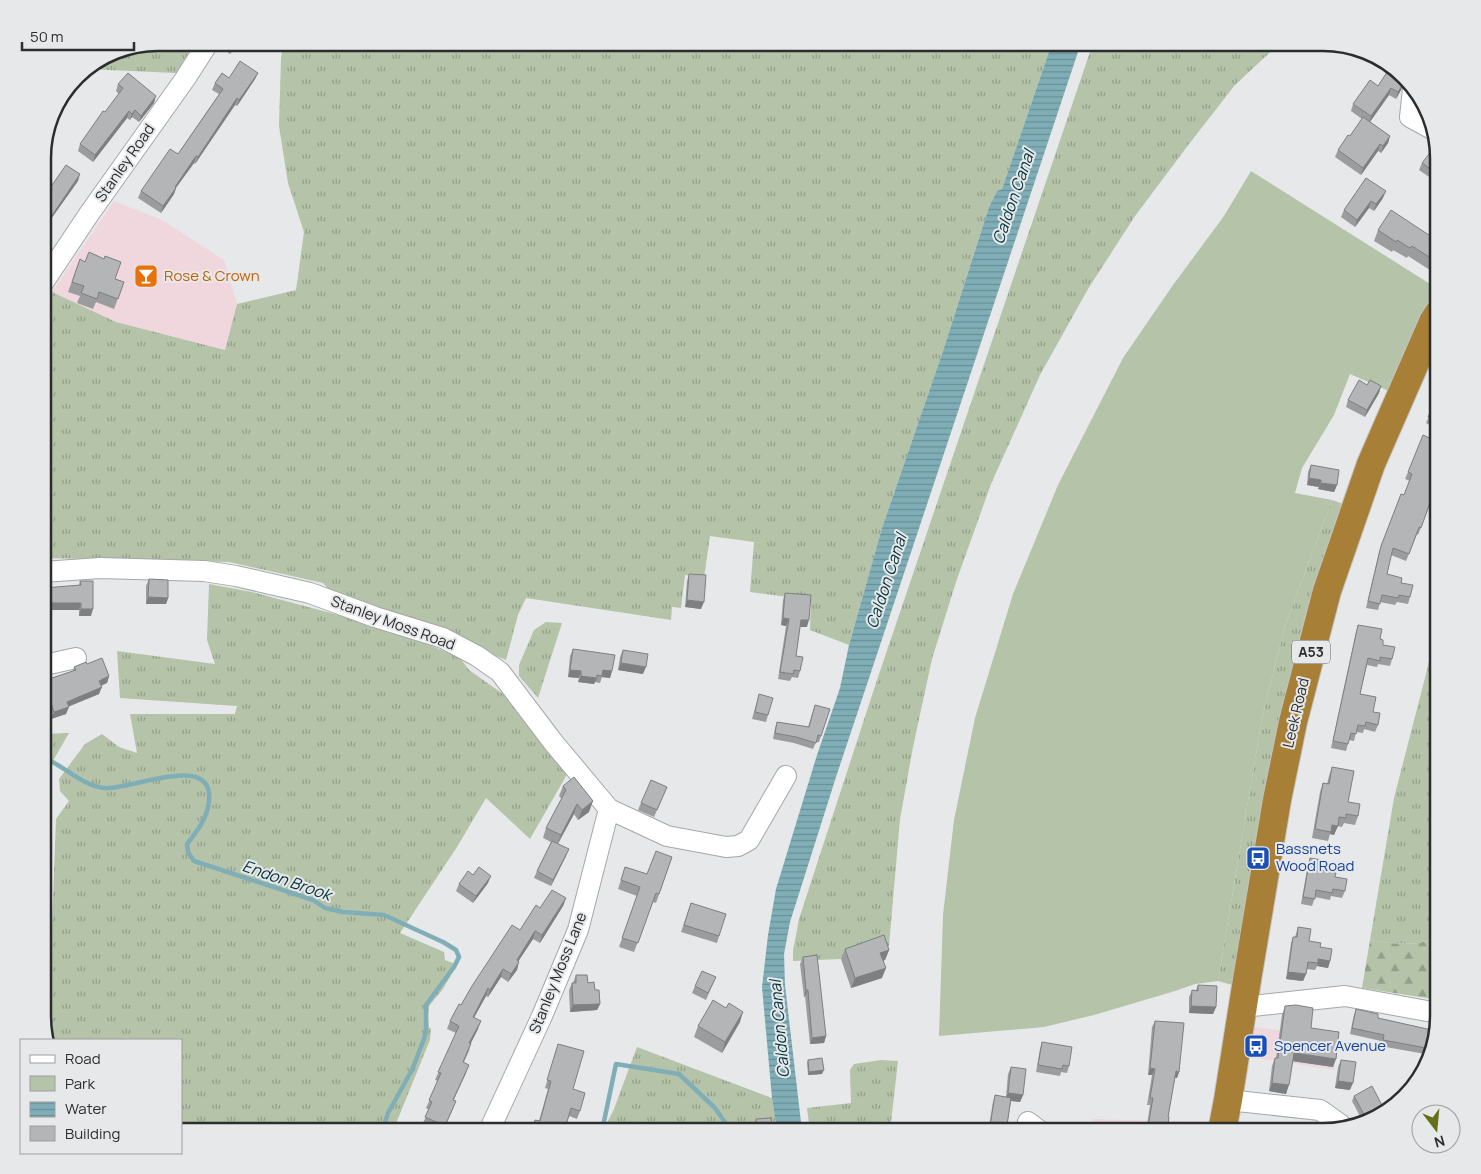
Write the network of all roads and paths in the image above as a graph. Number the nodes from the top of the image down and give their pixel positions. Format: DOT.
graph roads {
  1 [pos="202,51"];
  2 [pos="1412,100"];
  3 [pos="1424,125"];
  4 [pos="51,271"];
  5 [pos="1430,329"];
  6 [pos="51,571"];
  7 [pos="76,658"];
  8 [pos="51,664"];
  9 [pos="786,776"];
  10 [pos="609,809"];
  11 [pos="1243,1007"];
  12 [pos="1430,1012"];
  13 [pos="1228,1100"];
  14 [pos="1338,1122"];
  15 [pos="493,1123"];
  16 [pos="1224,1123"];
  1 -- 4 [label="street, Stanley Road"];
  2 -- 3 [label="street"];
  5 -- 11 [label="highway, Leek Road / A53"];
  6 -- 10 [label="street, Stanley Moss Road"];
  7 -- 8 [label="street"];
  9 -- 10 [label="street, Stanley Moss Road"];
  10 -- 15 [label="street, Stanley Moss Lane"];
  11 -- 12 [label="street"];
  11 -- 13 [label="highway, Leek Road / A53"];
  13 -- 14 [label="street"];
  13 -- 16 [label="highway, Leek Road / A53"];
}
